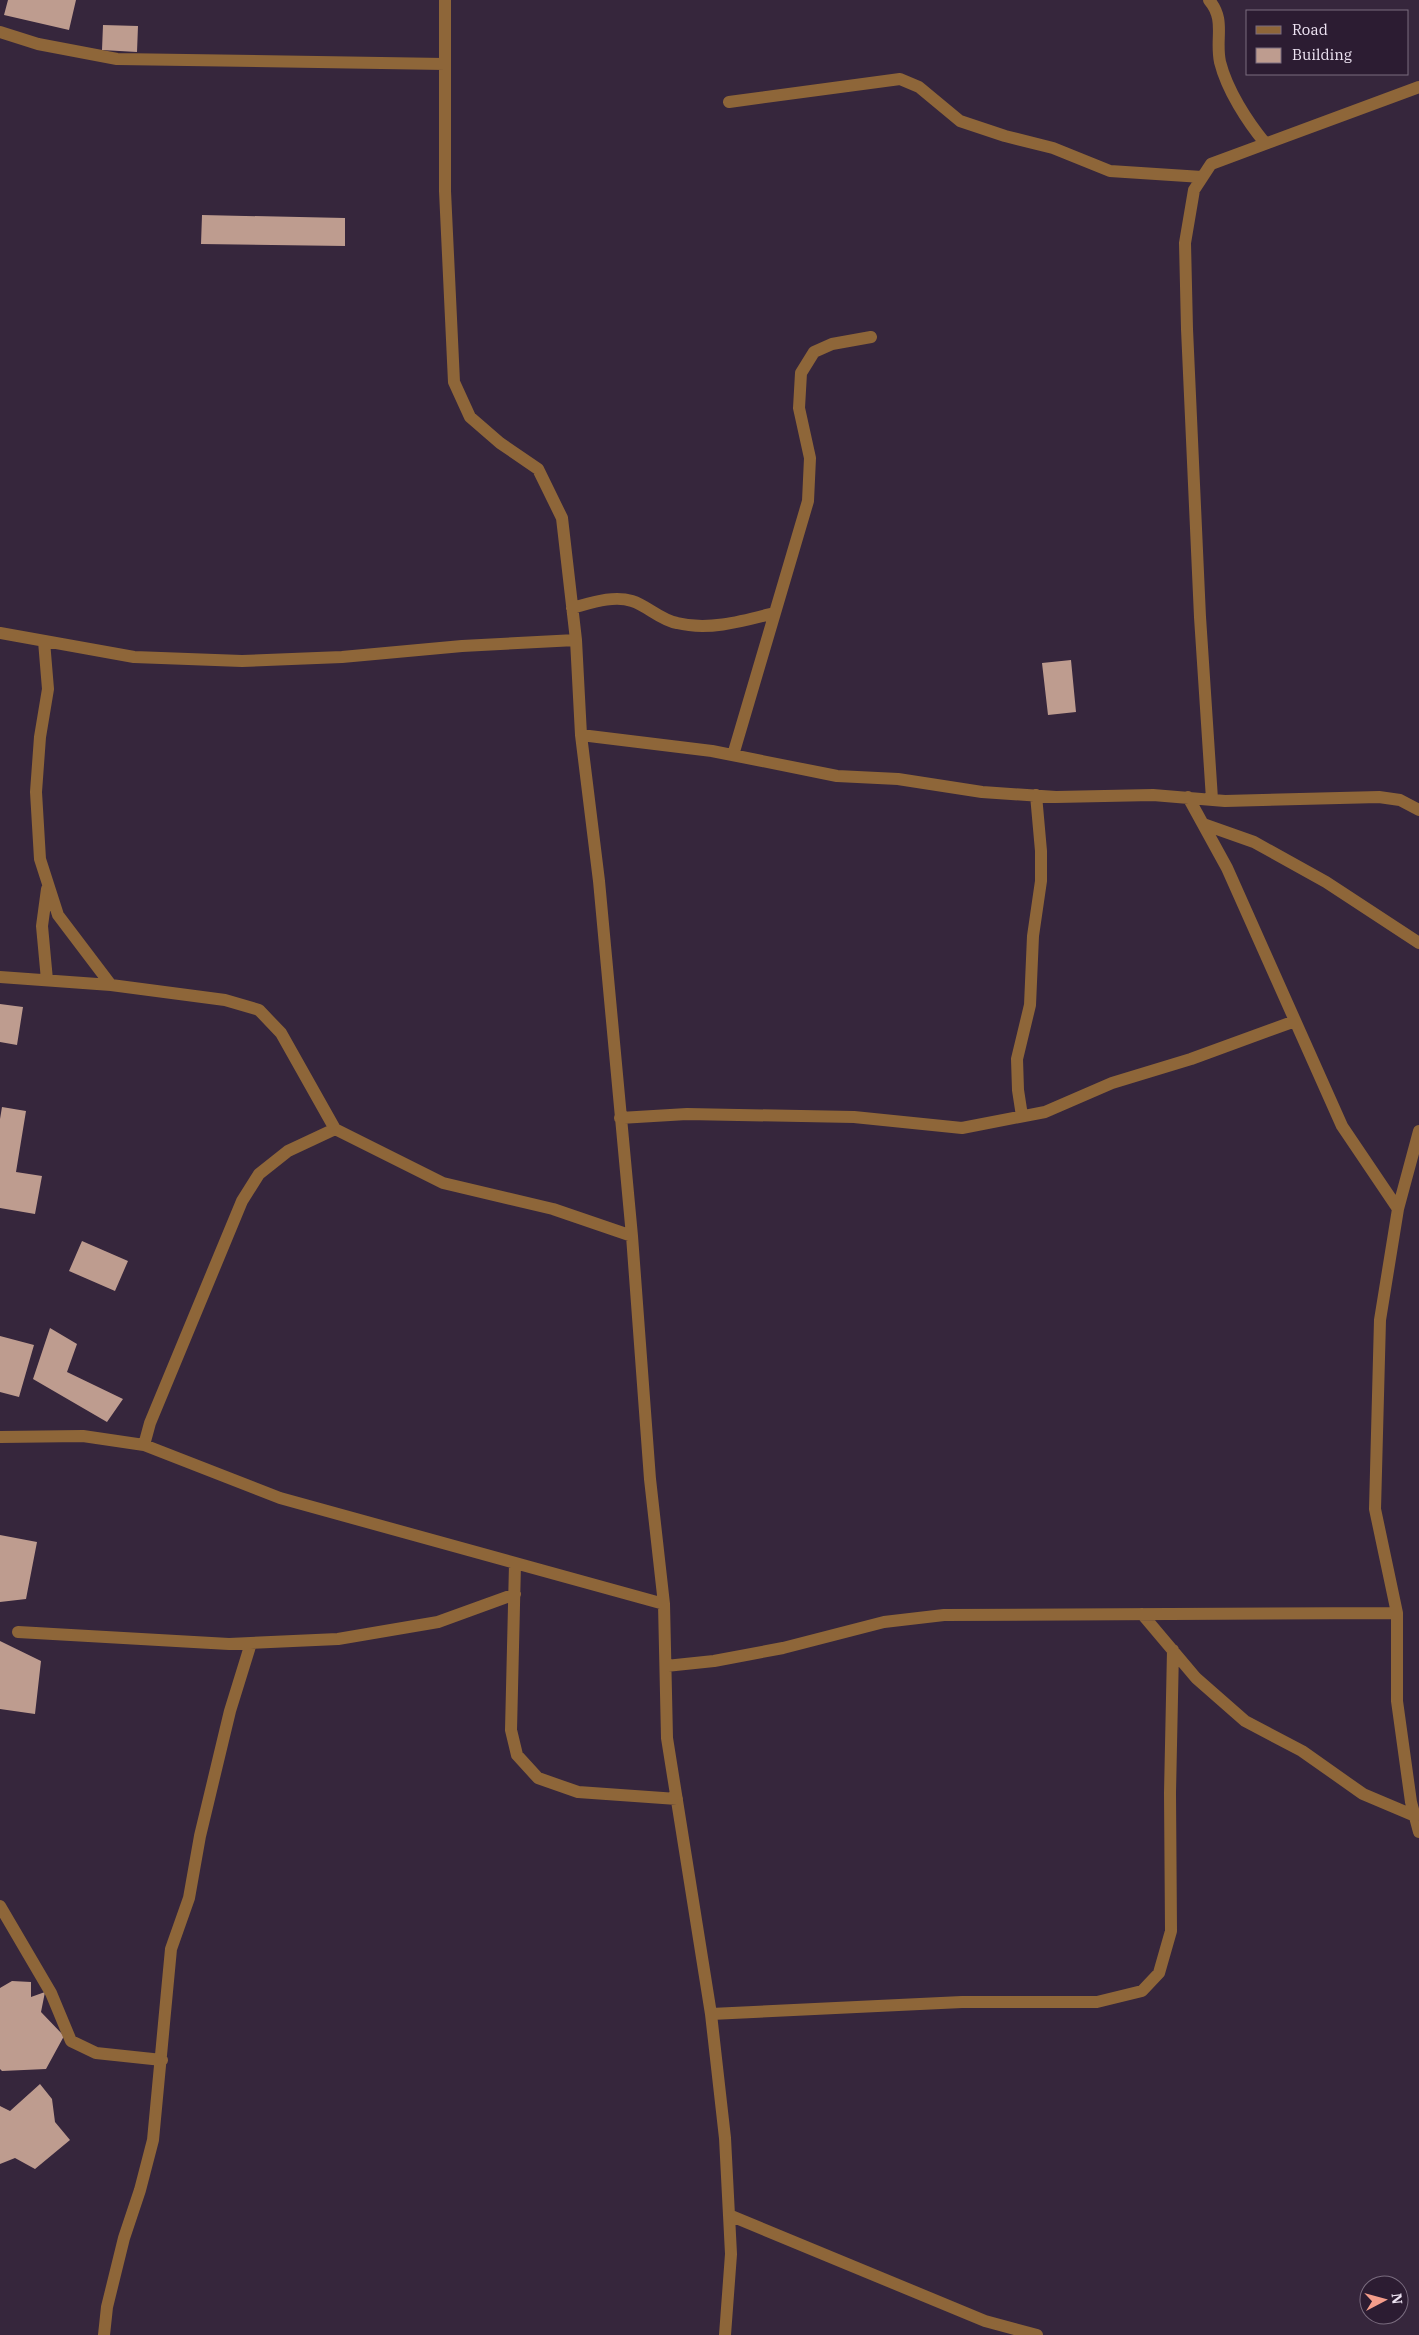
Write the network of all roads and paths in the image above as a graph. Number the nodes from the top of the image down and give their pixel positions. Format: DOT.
graph roads {
  1 [pos="445,0"];
  2 [pos="1209,0"];
  3 [pos="0,32"];
  4 [pos="445,64"];
  5 [pos="1419,87"];
  6 [pos="729,102"];
  7 [pos="1265,143"];
  8 [pos="1202,177"];
  9 [pos="870,337"];
  10 [pos="572,608"];
  11 [pos="774,613"];
  12 [pos="0,633"];
  13 [pos="576,640"];
  14 [pos="44,641"];
  15 [pos="581,735"];
  16 [pos="733,755"];
  17 [pos="1036,796"];
  18 [pos="1188,797"];
  19 [pos="1212,799"];
  20 [pos="1419,810"];
  21 [pos="1203,824"];
  22 [pos="48,884"];
  23 [pos="1419,943"];
  24 [pos="0,977"];
  25 [pos="47,980"];
  26 [pos="111,985"];
  27 [pos="1295,1021"];
  28 [pos="1022,1116"];
  29 [pos="620,1118"];
  30 [pos="335,1128"];
  31 [pos="1419,1131"];
  32 [pos="1398,1210"];
  33 [pos="632,1236"];
  34 [pos="0,1437"];
  35 [pos="144,1446"];
  36 [pos="515,1564"];
  37 [pos="515,1594"];
  38 [pos="664,1604"];
  39 [pos="1397,1613"];
  40 [pos="1142,1614"];
  41 [pos="18,1632"];
  42 [pos="251,1643"];
  43 [pos="1173,1650"];
  44 [pos="666,1666"];
  45 [pos="677,1799"];
  46 [pos="1415,1802"];
  47 [pos="1415,1816"];
  48 [pos="1419,1832"];
  49 [pos="0,1906"];
  50 [pos="711,2014"];
  51 [pos="162,2060"];
  52 [pos="729,2215"];
  53 [pos="104,2335"];
  54 [pos="725,2335"];
  55 [pos="1038,2335"];
  1 -- 4 [label="street"];
  2 -- 7 [label="street"];
  3 -- 4 [label="street"];
  4 -- 10 [label="street"];
  5 -- 7 [label="street"];
  6 -- 8 [label="street"];
  7 -- 8 [label="street"];
  8 -- 19 [label="street"];
  9 -- 11 [label="street"];
  10 -- 11 [label="street"];
  10 -- 13 [label="street"];
  11 -- 16 [label="street"];
  12 -- 14 [label="street"];
  13 -- 14 [label="street"];
  13 -- 15 [label="street"];
  14 -- 22 [label="street"];
  15 -- 16 [label="street"];
  15 -- 29 [label="street"];
  16 -- 17 [label="street"];
  17 -- 18 [label="street"];
  17 -- 28 [label="street"];
  18 -- 19 [label="street"];
  18 -- 21 [label="street"];
  19 -- 20 [label="street"];
  21 -- 23 [label="street"];
  21 -- 27 [label="street"];
  22 -- 25 [label="street"];
  22 -- 26 [label="street"];
  24 -- 25 [label="street"];
  25 -- 26 [label="street"];
  26 -- 30 [label="street"];
  27 -- 28 [label="street"];
  27 -- 32 [label="street"];
  28 -- 29 [label="street"];
  29 -- 33 [label="street"];
  30 -- 33 [label="street"];
  30 -- 35 [label="street"];
  31 -- 32 [label="street"];
  32 -- 39 [label="street"];
  33 -- 38 [label="street"];
  34 -- 35 [label="street"];
  35 -- 36 [label="street"];
  36 -- 37 [label="street"];
  36 -- 38 [label="street"];
  37 -- 42 [label="street"];
  37 -- 45 [label="street"];
  38 -- 44 [label="street"];
  39 -- 40 [label="street"];
  39 -- 46 [label="street"];
  40 -- 43 [label="street"];
  40 -- 44 [label="street"];
  41 -- 42 [label="street"];
  42 -- 51 [label="street"];
  43 -- 47 [label="street"];
  43 -- 50 [label="street"];
  44 -- 45 [label="street"];
  45 -- 50 [label="street"];
  46 -- 47 [label="street"];
  47 -- 48 [label="street"];
  49 -- 51 [label="street"];
  50 -- 52 [label="street"];
  51 -- 53 [label="street"];
  52 -- 54 [label="street"];
  52 -- 55 [label="street"];
}
